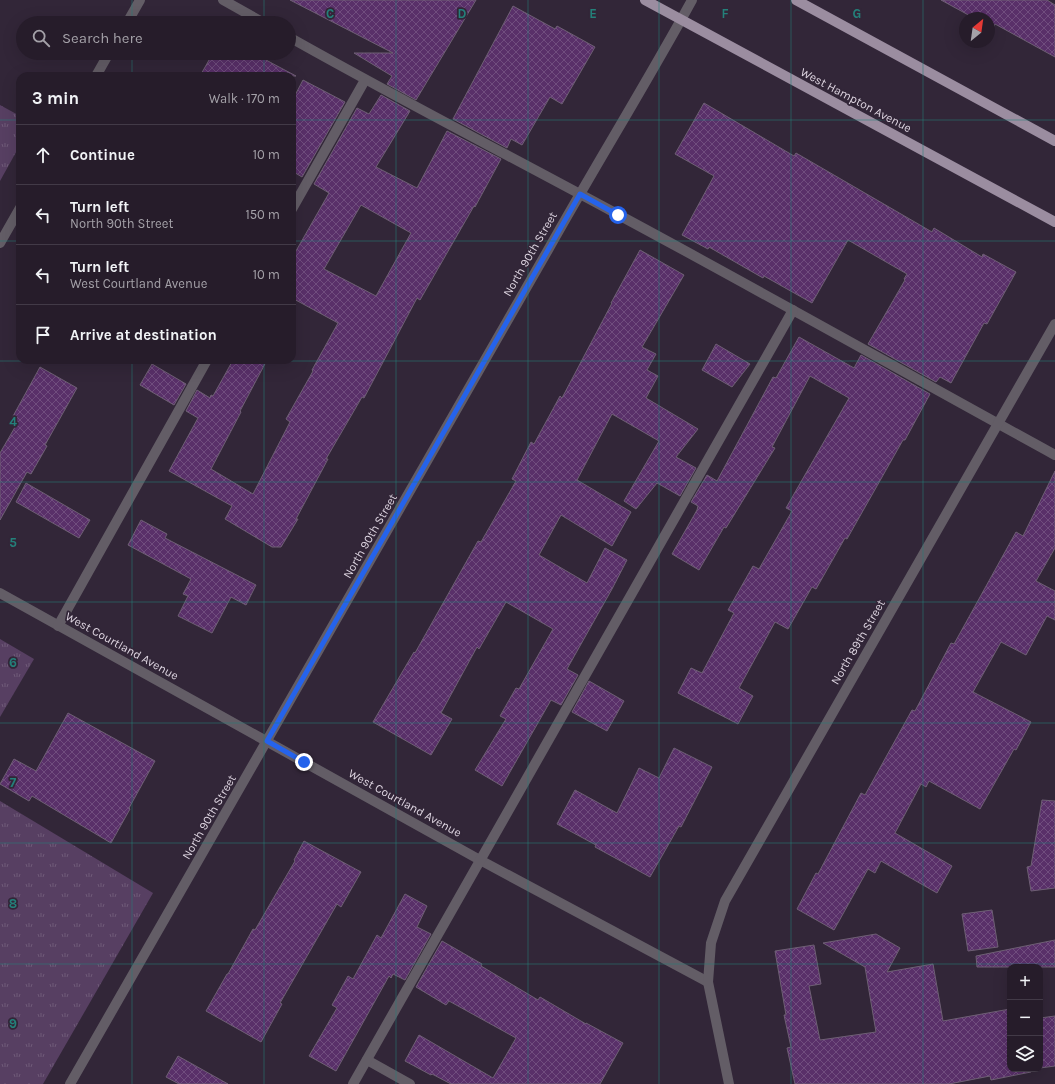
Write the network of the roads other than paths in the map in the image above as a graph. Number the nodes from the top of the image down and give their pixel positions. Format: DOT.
graph roads {
  1 [pos="140,0"];
  2 [pos="223,0"];
  3 [pos="645,0"];
  4 [pos="692,0"];
  5 [pos="796,0"];
  6 [pos="131,16"];
  7 [pos="252,16"];
  8 [pos="681,20"];
  9 [pos="296,41"];
  10 [pos="105,60"];
  11 [pos="98,72"];
  12 [pos="365,80"];
  13 [pos="1055,140"];
  14 [pos="580,194"];
  15 [pos="296,202"];
  16 [pos="16,215"];
  17 [pos="1055,222"];
  18 [pos="0,243"];
  19 [pos="793,310"];
  20 [pos="1055,324"];
  21 [pos="205,364"];
  22 [pos="998,424"];
  23 [pos="1055,455"];
  24 [pos="0,594"];
  25 [pos="58,626"];
  26 [pos="267,741"];
  27 [pos="480,860"];
  28 [pos="708,982"];
  29 [pos="367,1060"];
  30 [pos="70,1084"];
  31 [pos="353,1084"];
  32 [pos="410,1084"];
  33 [pos="729,1084"];
  1 -- 6 [label="street"];
  2 -- 7 [label="street"];
  3 -- 8 [label="main road, West Hampton Avenue"];
  4 -- 8 [label="street, North 90th Street"];
  5 -- 13 [label="main road"];
  8 -- 14 [label="street, North 90th Street"];
  8 -- 17 [label="main road, West Hampton Avenue"];
  9 -- 12 [label="street"];
  10 -- 11 [label="street"];
  12 -- 14 [label="street"];
  12 -- 15 [label="street"];
  14 -- 19 [label="street"];
  14 -- 26 [label="street, North 90th Street"];
  16 -- 18 [label="street"];
  19 -- 22 [label="street"];
  19 -- 27 [label="street"];
  20 -- 22 [label="street, North 89th Street"];
  21 -- 25 [label="street"];
  22 -- 23 [label="street"];
  22 -- 28 [label="street, North 89th Street"];
  24 -- 25 [label="street, West Courtland Avenue"];
  25 -- 26 [label="street, West Courtland Avenue"];
  26 -- 27 [label="street, West Courtland Avenue"];
  26 -- 30 [label="street, North 90th Street"];
  27 -- 28 [label="street, West Courtland Avenue"];
  27 -- 29 [label="street"];
  28 -- 33 [label="street"];
  29 -- 31 [label="street"];
  29 -- 32 [label="street"];
}
